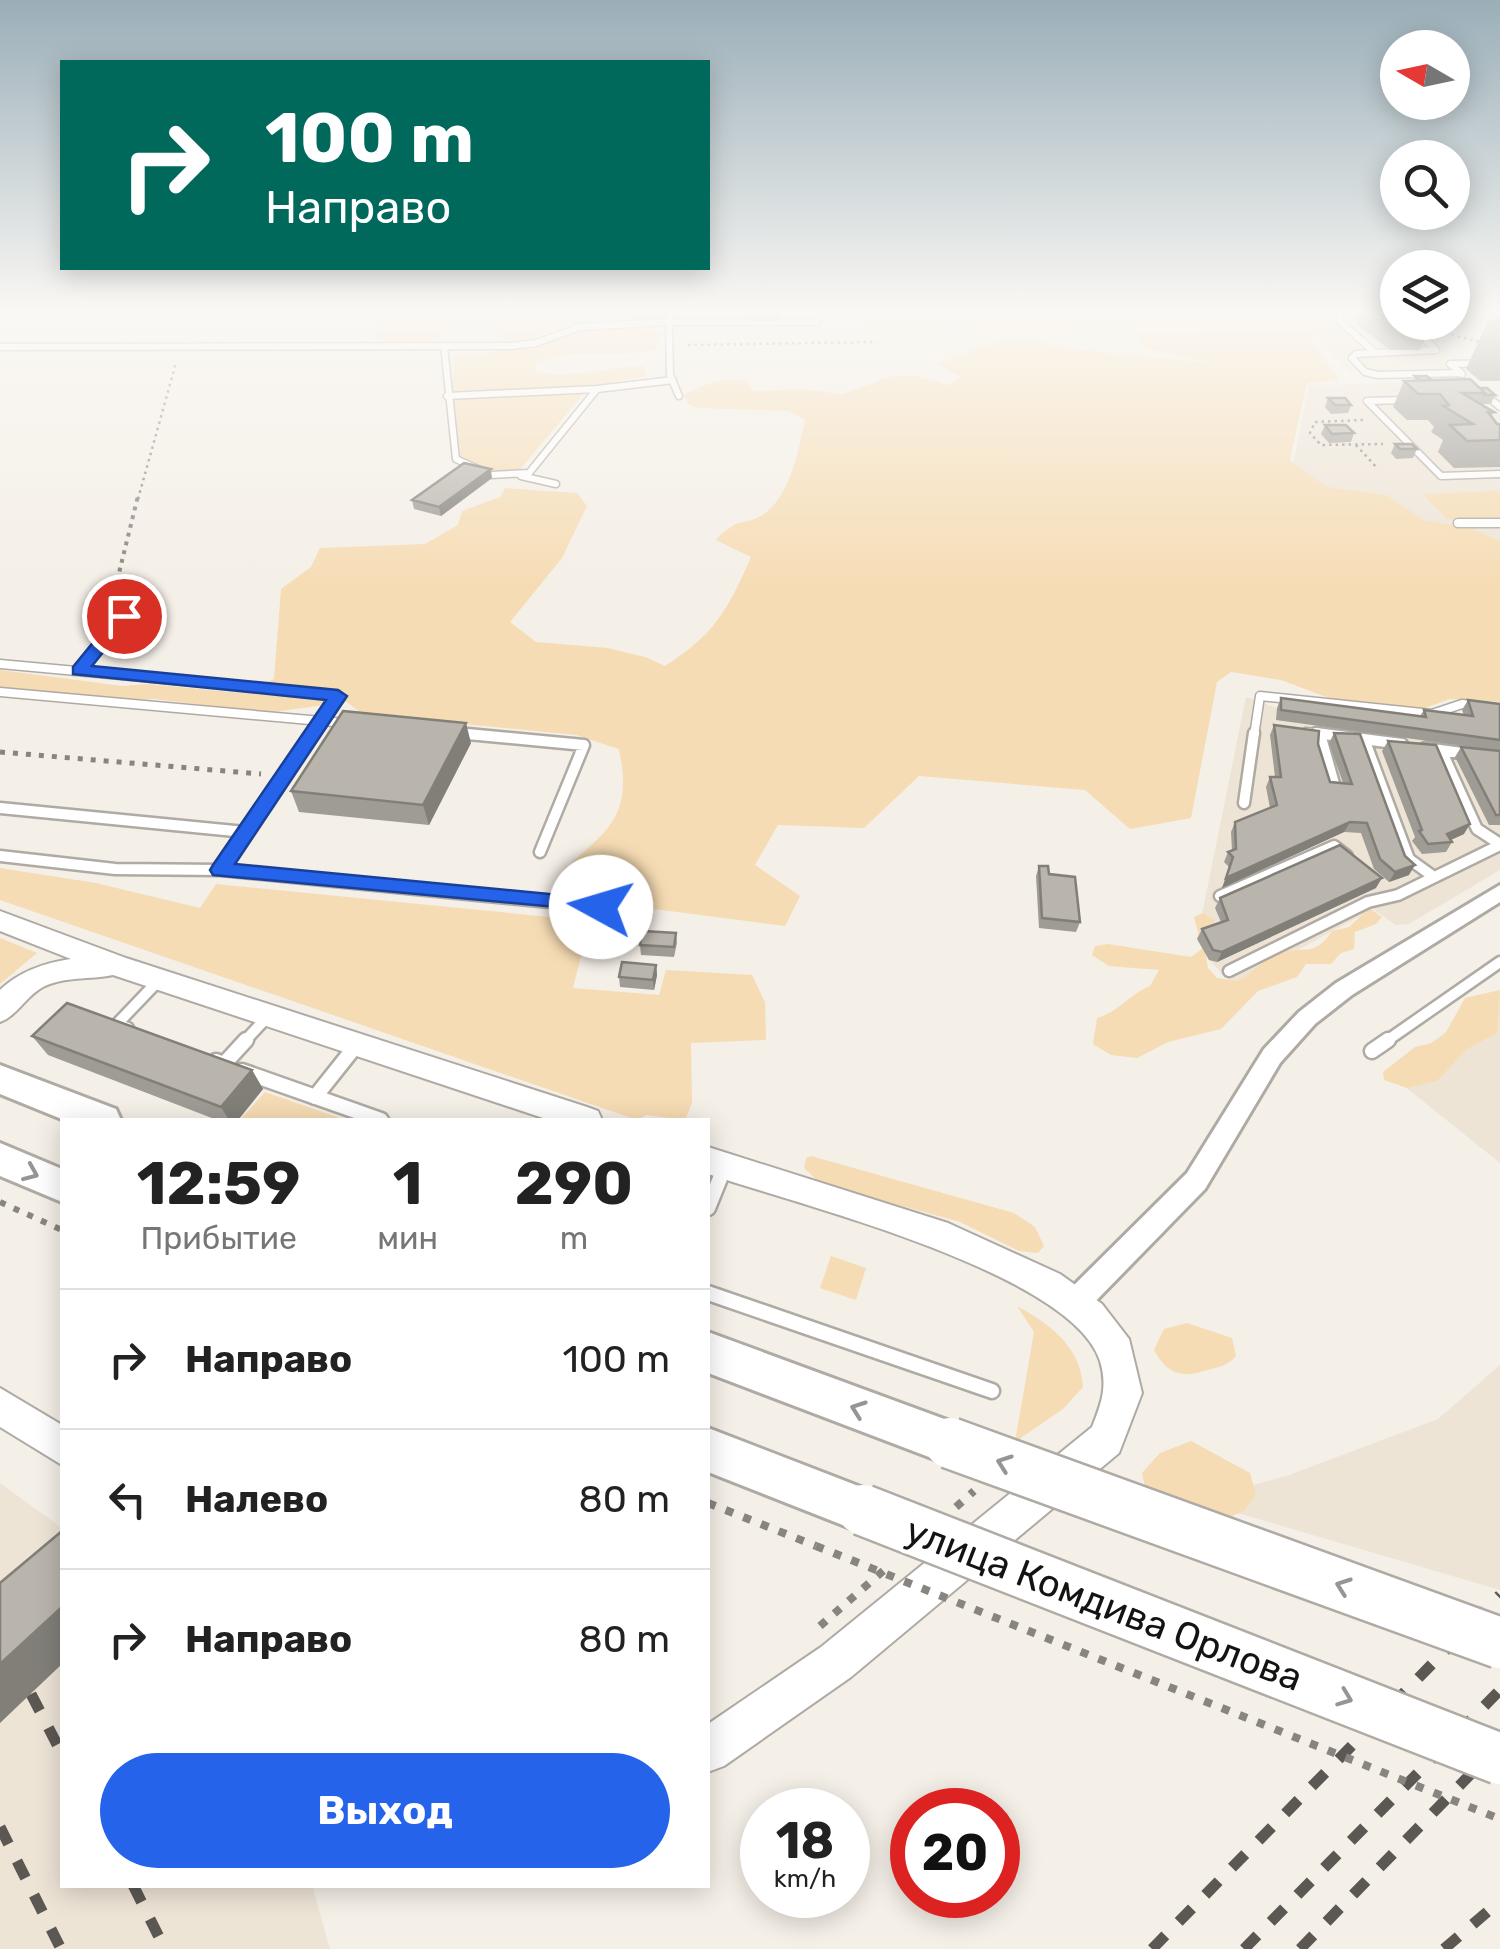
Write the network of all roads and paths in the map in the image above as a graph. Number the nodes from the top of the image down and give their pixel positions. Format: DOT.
graph roads {
  1 [pos="164,405"];
  2 [pos="448,405"];
  3 [pos="584,405"];
  4 [pos="1371,405"];
  5 [pos="1386,420"];
  6 [pos="1409,443"];
  7 [pos="1356,444"];
  8 [pos="1378,469"];
  9 [pos="1500,474"];
  10 [pos="521,476"];
  11 [pos="556,484"];
  12 [pos="1500,523"];
  13 [pos="1458,524"];
  14 [pos="111,606"];
  15 [pos="0,664"];
  16 [pos="79,670"];
  17 [pos="0,692"];
  18 [pos="1500,709"];
  19 [pos="321,721"];
  20 [pos="359,724"];
  21 [pos="434,731"];
  22 [pos="1300,731"];
  23 [pos="1320,734"];
  24 [pos="1364,740"];
  25 [pos="1441,750"];
  26 [pos="0,752"];
  27 [pos="1500,758"];
  28 [pos="284,776"];
  29 [pos="1335,787"];
  30 [pos="1244,803"];
  31 [pos="0,808"];
  32 [pos="246,832"];
  33 [pos="1500,844"];
  34 [pos="540,852"];
  35 [pos="0,856"];
  36 [pos="220,870"];
  37 [pos="1366,870"];
  38 [pos="1434,877"];
  39 [pos="1382,882"];
  40 [pos="1500,892"];
  41 [pos="1398,894"];
  42 [pos="1220,896"];
  43 [pos="601,907"];
  44 [pos="0,921"];
  45 [pos="1500,962"];
  46 [pos="116,965"];
  47 [pos="1229,971"];
  48 [pos="160,978"];
  49 [pos="0,1011"];
  50 [pos="270,1014"];
  51 [pos="135,1030"];
  52 [pos="358,1043"];
  53 [pos="1372,1051"];
  54 [pos="206,1057"];
  55 [pos="224,1064"];
  56 [pos="4,1076"];
  57 [pos="315,1097"];
  58 [pos="98,1118"];
  59 [pos="375,1118"];
  60 [pos="581,1118"];
  61 [pos="0,1160"];
  62 [pos="716,1164"];
  63 [pos="60,1185"];
  64 [pos="710,1197"];
  65 [pos="0,1202"];
  66 [pos="60,1229"];
  67 [pos="710,1294"];
  68 [pos="1076,1304"];
  69 [pos="710,1355"];
  70 [pos="992,1391"];
  71 [pos="0,1406"];
  72 [pos="60,1445"];
  73 [pos="710,1451"];
  74 [pos="988,1479"];
  75 [pos="710,1504"];
  76 [pos="944,1518"];
  77 [pos="900,1556"];
  78 [pos="811,1634"];
  79 [pos="1500,1642"];
  80 [pos="710,1749"];
  81 [pos="1500,1759"];
  82 [pos="1500,1819"];
  1 -- 14 [label="path"];
  2 -- 10 [label="lane"];
  3 -- 10 [label="lane"];
  4 -- 5 [label="lane"];
  5 -- 6 [label="lane"];
  5 -- 7 [label="path"];
  6 -- 7 [label="path"];
  6 -- 9 [label="lane"];
  7 -- 8 [label="path"];
  10 -- 11 [label="lane"];
  12 -- 13 [label="lane"];
  14 -- 16 [label="lane"];
  15 -- 16 [label="lane"];
  16 -- 19 [label="lane"];
  17 -- 19 [label="lane"];
  18 -- 30 [label="lane"];
  19 -- 20 [label="lane"];
  19 -- 28 [label="lane"];
  21 -- 34 [label="lane"];
  22 -- 23 [label="lane"];
  23 -- 24 [label="lane"];
  23 -- 29 [label="lane"];
  24 -- 25 [label="lane"];
  24 -- 38 [label="lane"];
  25 -- 27 [label="lane"];
  25 -- 33 [label="lane"];
  26 -- 28 [label="path"];
  28 -- 32 [label="lane"];
  31 -- 32 [label="lane"];
  32 -- 36 [label="lane"];
  33 -- 38 [label="lane"];
  35 -- 36 [label="lane"];
  36 -- 43 [label="lane"];
  37 -- 42 [label="lane"];
  38 -- 41 [label="lane"];
  39 -- 41 [label="lane"];
  40 -- 68 [label="street"];
  41 -- 47 [label="lane"];
  44 -- 46 [label="street"];
  45 -- 53 [label="lane"];
  46 -- 48 [label="street"];
  46 -- 49 [label="street"];
  48 -- 50 [label="street"];
  48 -- 51 [label="lane"];
  50 -- 52 [label="street"];
  50 -- 55 [label="lane"];
  52 -- 57 [label="lane"];
  52 -- 60 [label="street"];
  54 -- 55 [label="lane"];
  55 -- 57 [label="lane"];
  56 -- 58 [label="main road"];
  57 -- 59 [label="lane"];
  61 -- 63 [label="main road, one-way"];
  62 -- 64 [label="lane"];
  62 -- 68 [label="street"];
  65 -- 66 [label="path"];
  67 -- 70 [label="lane"];
  68 -- 80 [label="street"];
  79 -- 69 [label="main road, one-way, bridge"];
  71 -- 72 [label="street"];
  73 -- 81 [label="main road, улица Комдива Орлова, one-way, bridge"];
  74 -- 76 [label="path"];
  75 -- 82 [label="path, bridge"];
  77 -- 78 [label="path"];
}
